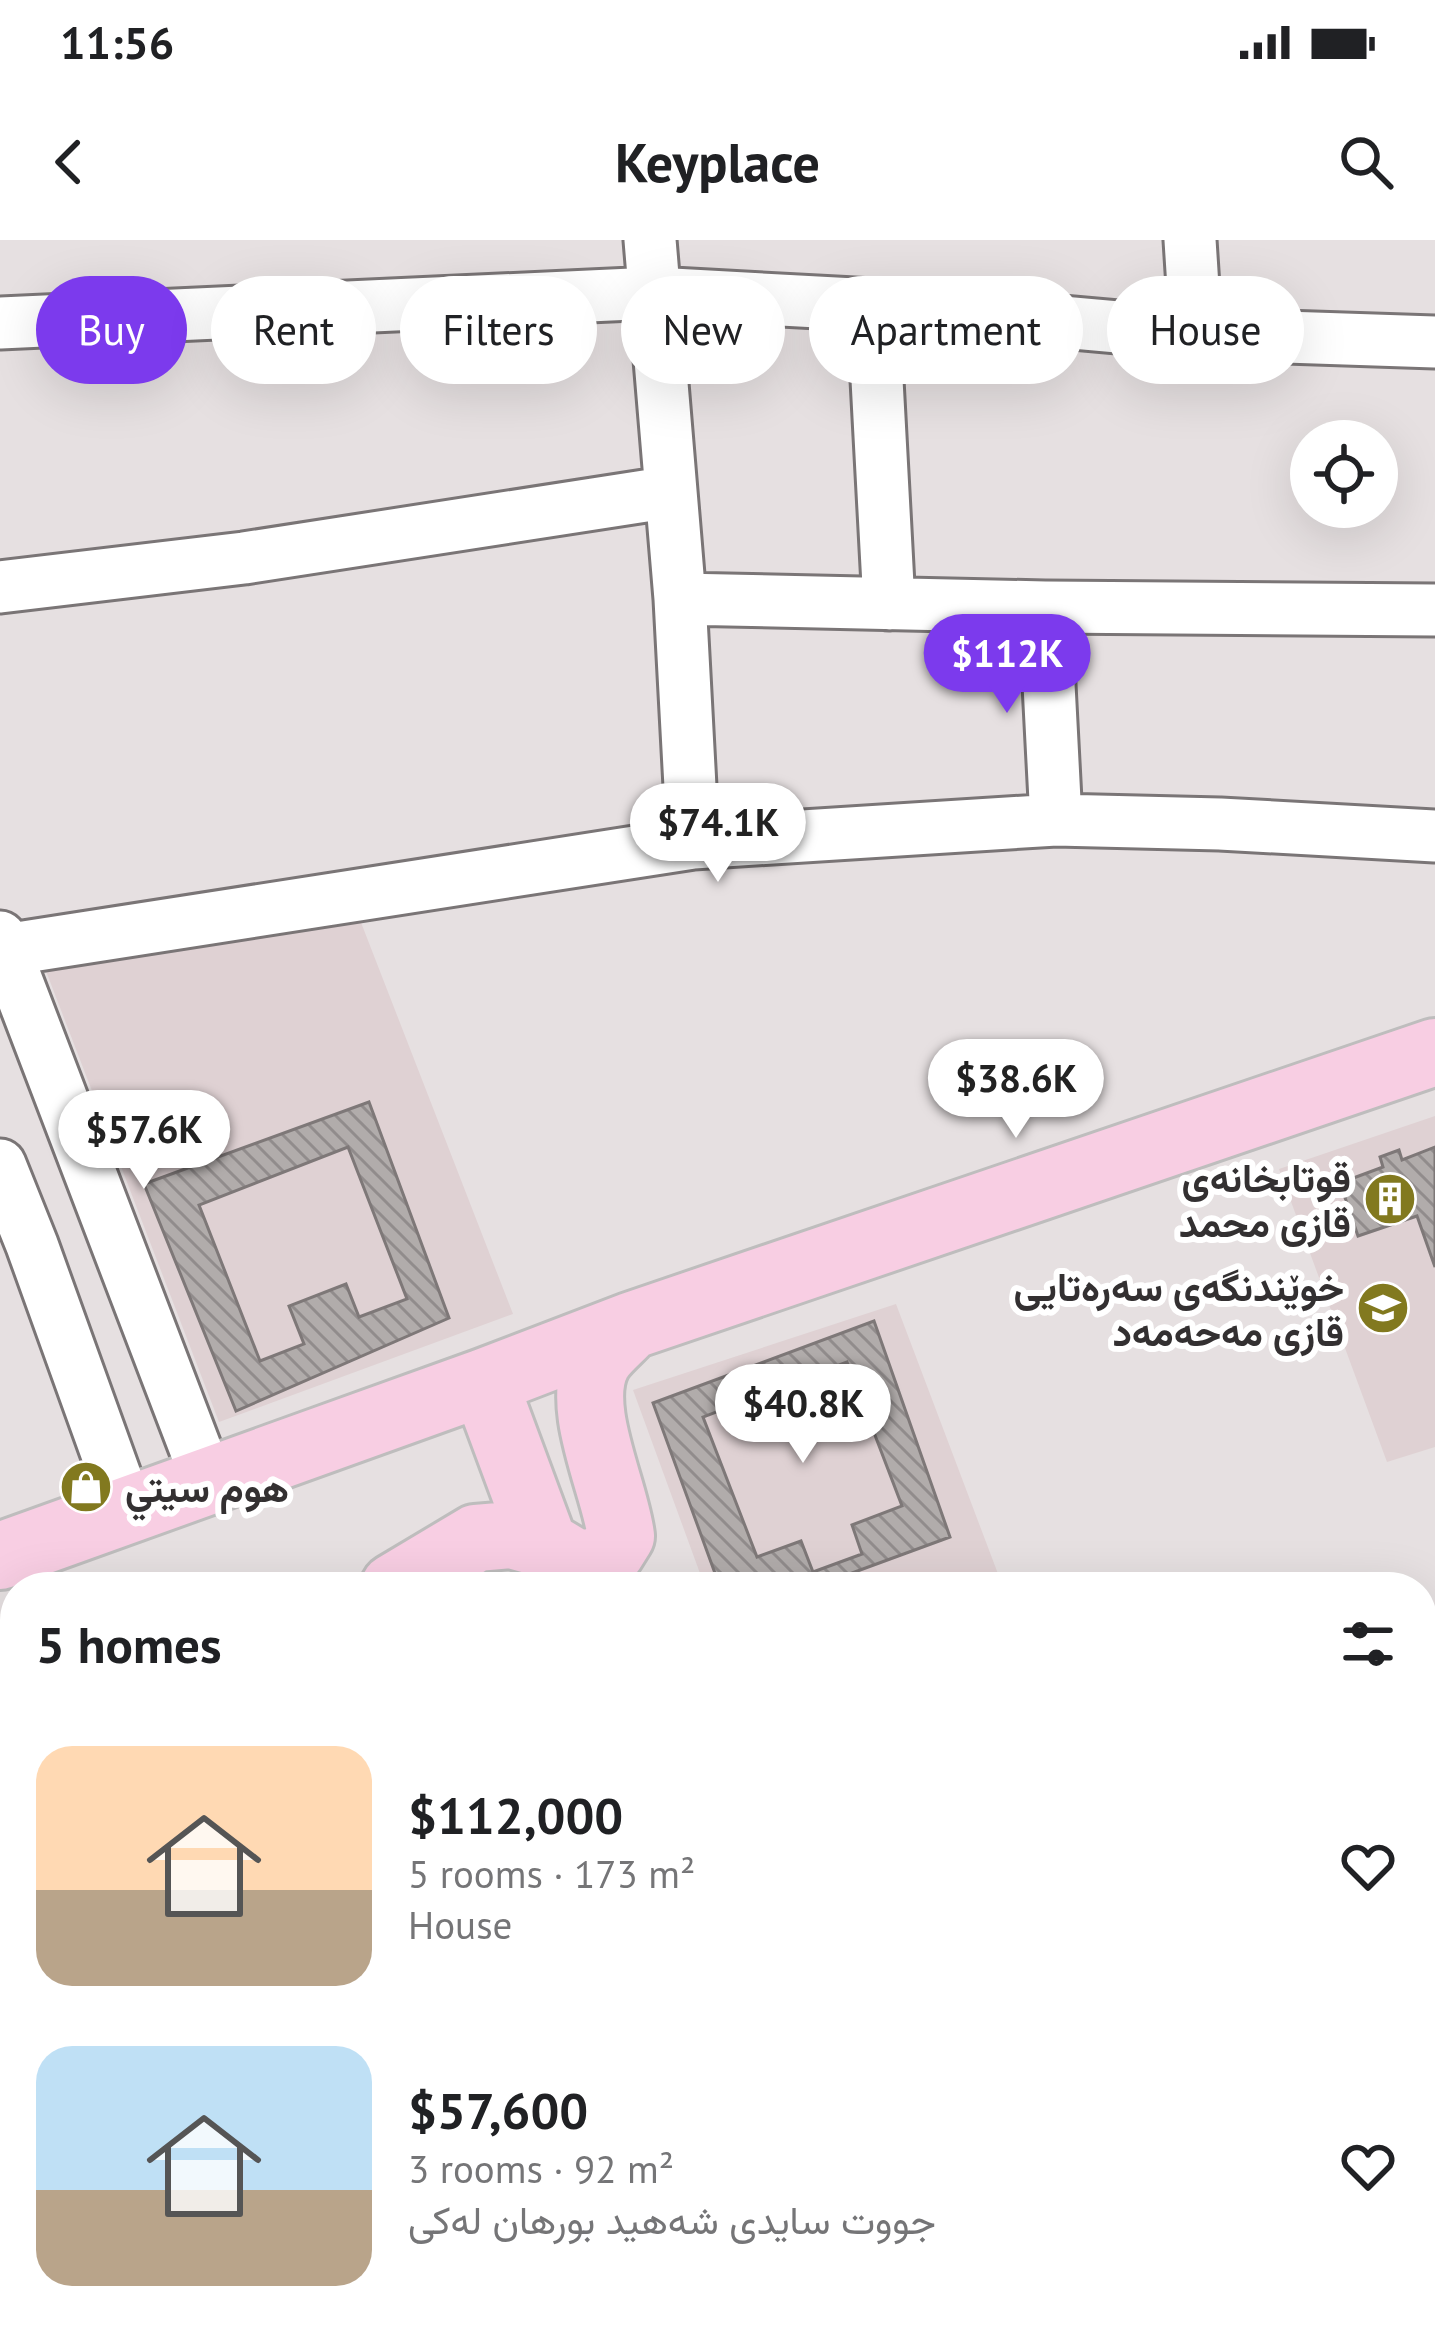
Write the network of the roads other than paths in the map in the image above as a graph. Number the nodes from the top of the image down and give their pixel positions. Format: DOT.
graph roads {
  1 [pos="650,240"];
  2 [pos="1190,240"];
  3 [pos="653,276"];
  4 [pos="1192,276"];
  5 [pos="621,294"];
  6 [pos="0,323"];
  7 [pos="1304,338"];
  8 [pos="1435,342"];
  9 [pos="662,384"];
  10 [pos="877,384"];
  11 [pos="671,492"];
  12 [pos="0,587"];
  13 [pos="680,599"];
  14 [pos="890,604"];
  15 [pos="1045,608"];
  16 [pos="1435,610"];
  17 [pos="1055,820"];
  18 [pos="1435,836"];
  19 [pos="693,844"];
  20 [pos="2,944"];
  21 [pos="1435,1052"];
  22 [pos="0,1166"];
  23 [pos="16,1251"];
  24 [pos="631,1326"];
  25 [pos="501,1376"];
  26 [pos="593,1429"];
  27 [pos="207,1479"];
  28 [pos="127,1509"];
  29 [pos="0,1556"];
  30 [pos="583,1567"];
  31 [pos="419,1572"];
  1 -- 3 [label="street"];
  2 -- 4 [label="street"];
  5 -- 6 [label="street"];
  7 -- 8 [label="street"];
  9 -- 11 [label="street"];
  10 -- 14 [label="street"];
  11 -- 12 [label="street"];
  11 -- 13 [label="street"];
  13 -- 14 [label="street"];
  13 -- 19 [label="street"];
  14 -- 15 [label="street"];
  15 -- 16 [label="street"];
  15 -- 17 [label="street"];
  17 -- 18 [label="street"];
  17 -- 19 [label="street"];
  19 -- 20 [label="street"];
  20 -- 27 [label="street"];
  21 -- 24 [label="main road"];
  22 -- 23 [label="street"];
  23 -- 28 [label="street"];
  24 -- 25 [label="main road"];
  24 -- 26 [label="main road"];
  25 -- 26 [label="main road"];
  25 -- 27 [label="main road"];
  25 -- 30 [label="main road"];
  26 -- 30 [label="main road"];
  27 -- 28 [label="main road"];
  28 -- 29 [label="main road"];
  30 -- 31 [label="main road"];
}
